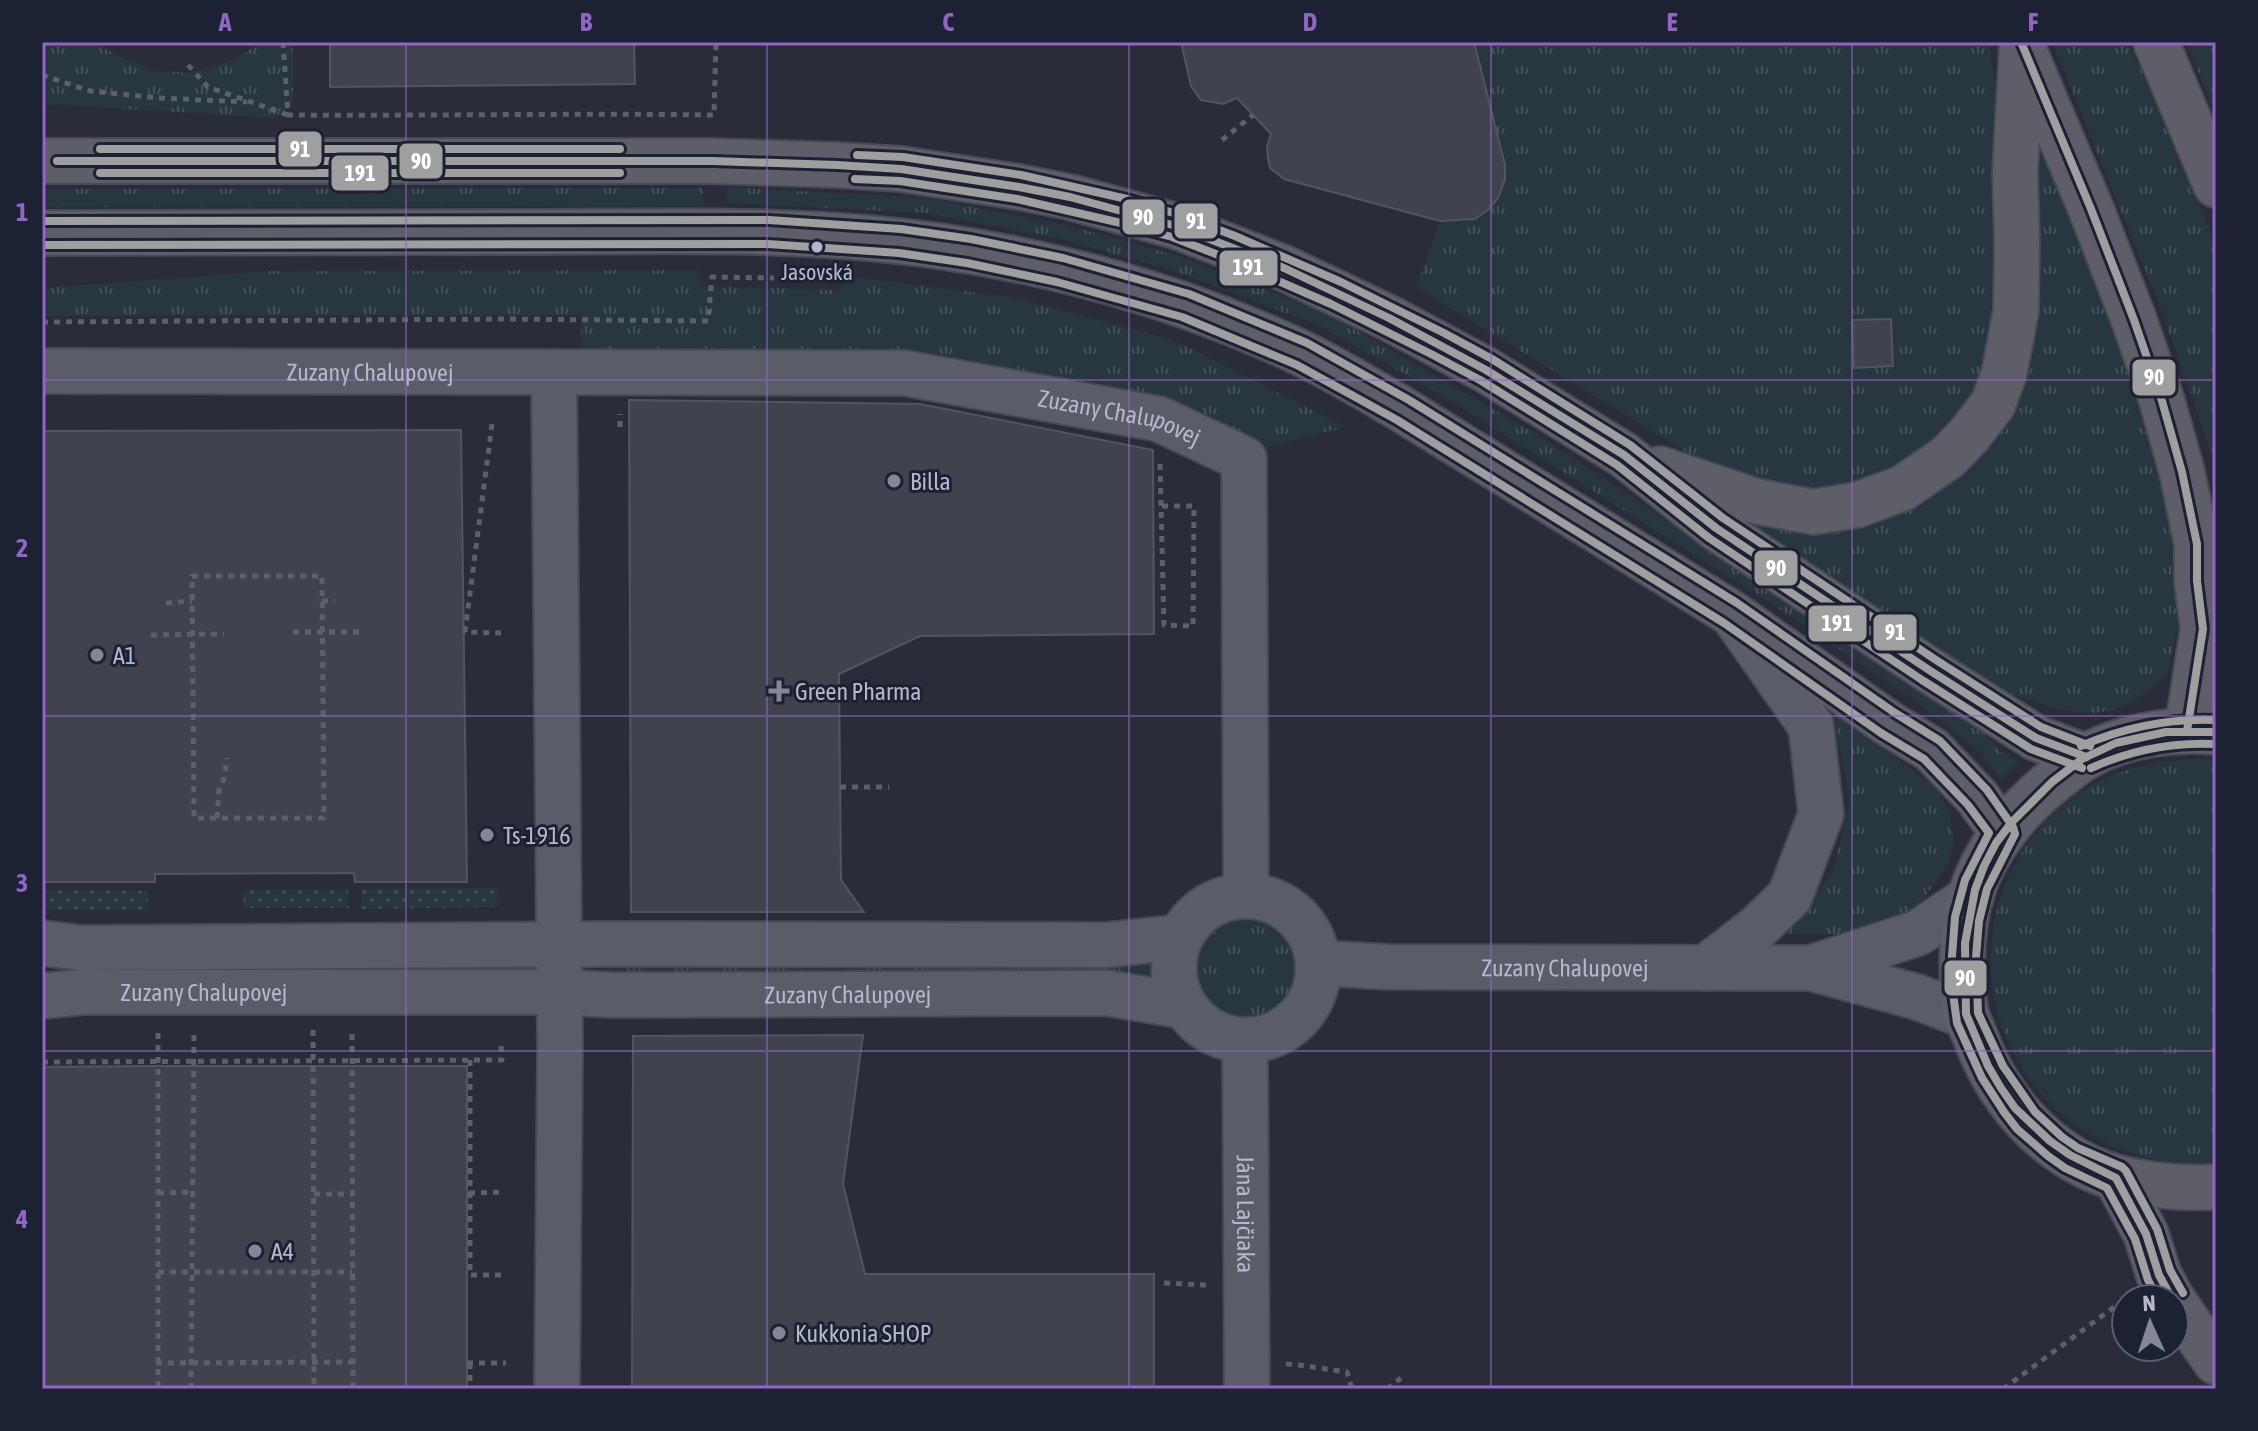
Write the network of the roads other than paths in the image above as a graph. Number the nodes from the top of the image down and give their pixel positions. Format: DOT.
graph roads {
  1 [pos="2156,42"];
  2 [pos="2021,44"];
  3 [pos="47,158"];
  4 [pos="2216,185"];
  5 [pos="42,233"];
  6 [pos="42,371"];
  7 [pos="554,372"];
  8 [pos="1624,455"];
  9 [pos="1731,613"];
  10 [pos="2201,732"];
  11 [pos="2086,757"];
  12 [pos="2003,833"];
  13 [pos="1246,895"];
  14 [pos="1971,897"];
  15 [pos="1180,937"];
  16 [pos="42,943"];
  17 [pos="559,946"];
  18 [pos="1319,963"];
  19 [pos="1705,968"];
  20 [pos="1811,968"];
  21 [pos="560,992"];
  22 [pos="42,996"];
  23 [pos="1184,1006"];
  24 [pos="1967,1016"];
  25 [pos="1245,1040"];
  26 [pos="2116,1178"];
  27 [pos="2216,1187"];
  28 [pos="2165,1283"];
  29 [pos="2190,1324"];
  30 [pos="2216,1362"];
  31 [pos="557,1389"];
  32 [pos="1247,1389"];
  1 -- 4 [label="main road"];
  2 -- 8 [label="main road"];
  2 -- 10 [label="main road"];
  3 -- 8 [label="main road"];
  5 -- 9 [label="main road"];
  6 -- 7 [label="street, Zuzany Chalupovej"];
  7 -- 13 [label="street, Zuzany Chalupovej"];
  7 -- 17 [label="street"];
  8 -- 11 [label="main road"];
  9 -- 12 [label="main road"];
  9 -- 19 [label="street"];
  10 -- 11 [label="main road"];
  11 -- 12 [label="main road"];
  12 -- 14 [label="main road"];
  13 -- 15 [label="street"];
  13 -- 18 [label="street"];
  14 -- 20 [label="street"];
  14 -- 24 [label="main road"];
  15 -- 17 [label="street, Zuzany Chalupovej"];
  15 -- 23 [label="street"];
  16 -- 17 [label="street, Zuzany Chalupovej"];
  17 -- 21 [label="street"];
  18 -- 19 [label="street, Zuzany Chalupovej"];
  18 -- 25 [label="street"];
  19 -- 20 [label="street, Zuzany Chalupovej"];
  20 -- 24 [label="street"];
  21 -- 22 [label="street, Zuzany Chalupovej"];
  21 -- 23 [label="street, Zuzany Chalupovej"];
  21 -- 31 [label="street"];
  23 -- 25 [label="street"];
  24 -- 26 [label="main road"];
  25 -- 32 [label="street, Jána Lajčiaka"];
  26 -- 27 [label="main road"];
  26 -- 28 [label="main road"];
  29 -- 30 [label="main road"];
}
